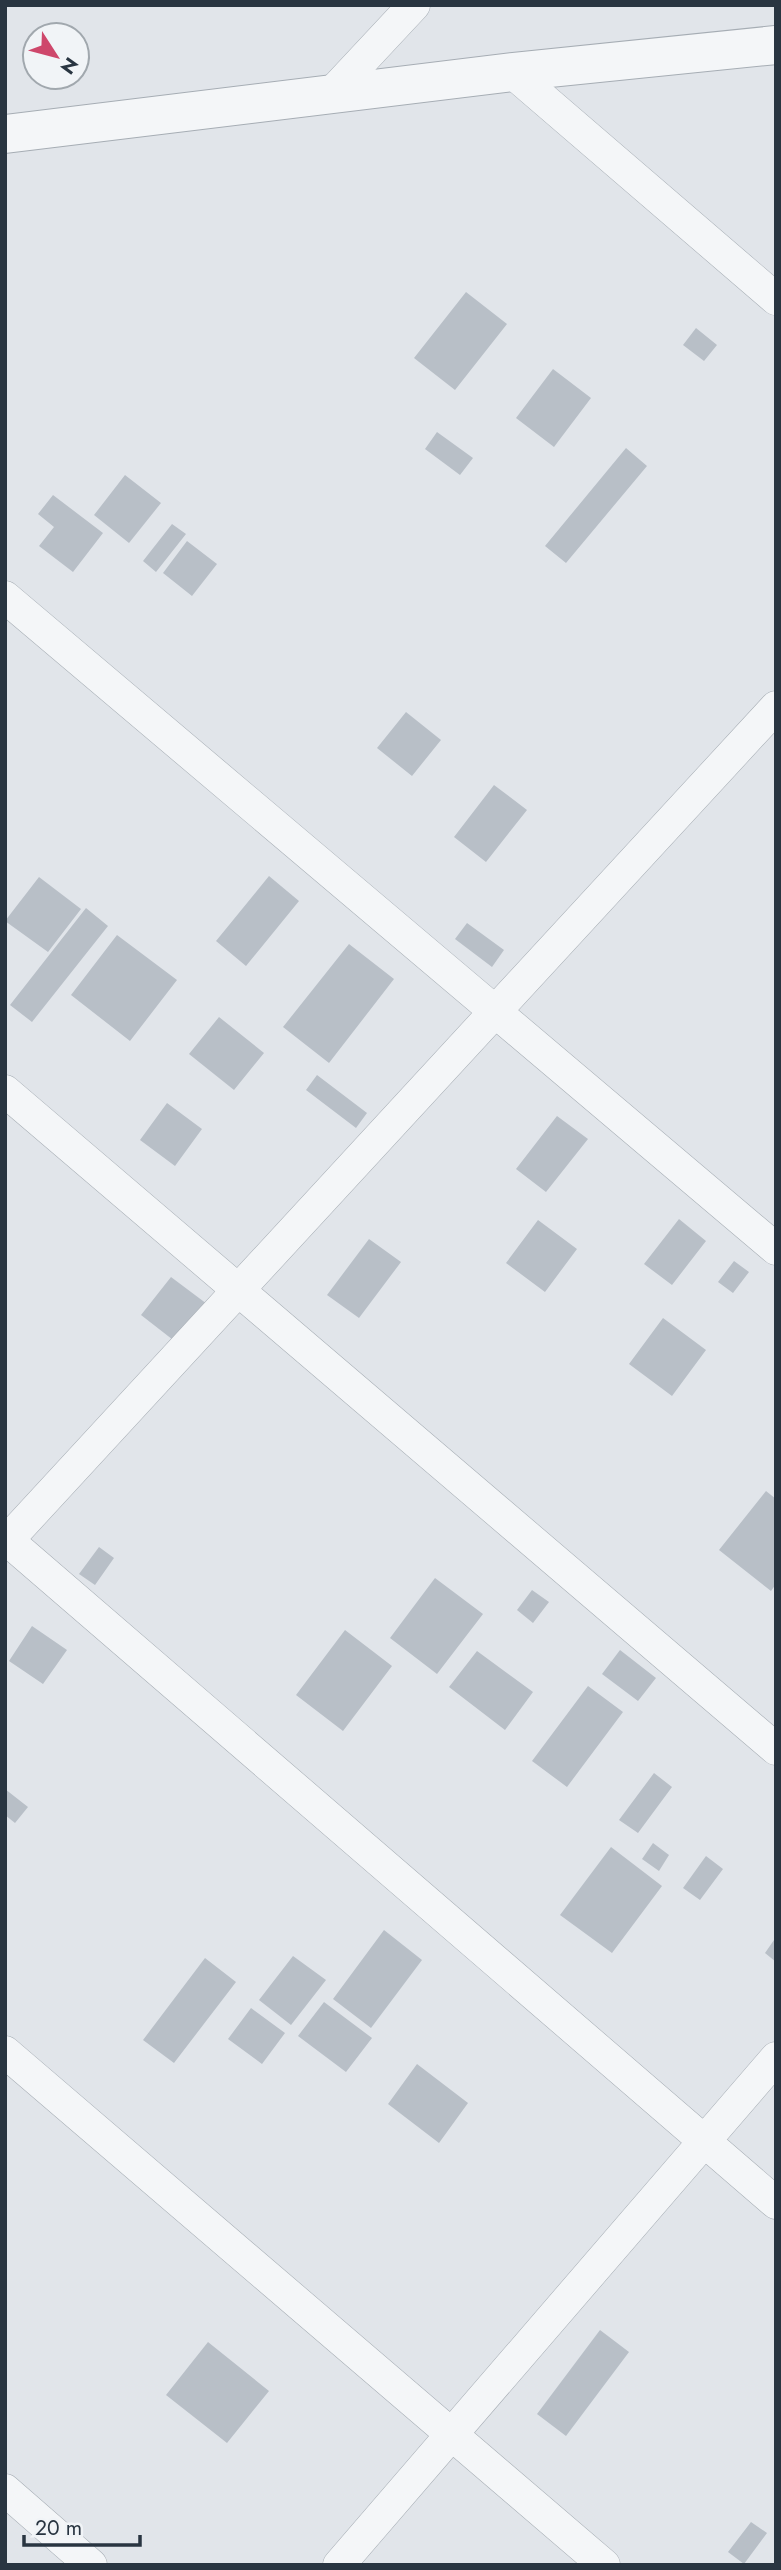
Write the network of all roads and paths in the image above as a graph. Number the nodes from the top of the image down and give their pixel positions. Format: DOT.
graph roads {
  1 [pos="414,5"];
  2 [pos="776,45"];
  3 [pos="512,72"];
  4 [pos="329,96"];
  5 [pos="5,134"];
  6 [pos="776,299"];
  7 [pos="5,597"];
  8 [pos="776,707"];
  9 [pos="495,1012"];
  10 [pos="5,1091"];
  11 [pos="776,1249"];
  12 [pos="239,1290"];
  13 [pos="6,1541"];
  14 [pos="776,1749"];
  15 [pos="5,2052"];
  16 [pos="776,2058"];
  17 [pos="704,2141"];
  18 [pos="776,2203"];
  19 [pos="451,2434"];
  20 [pos="5,2490"];
  21 [pos="91,2565"];
  22 [pos="339,2565"];
  23 [pos="604,2565"];
  1 -- 4 [label="street"];
  2 -- 3 [label="street"];
  3 -- 4 [label="street"];
  3 -- 6 [label="street"];
  4 -- 5 [label="street"];
  7 -- 9 [label="street"];
  8 -- 9 [label="street"];
  9 -- 11 [label="street"];
  9 -- 12 [label="street"];
  10 -- 12 [label="street"];
  12 -- 13 [label="street"];
  12 -- 14 [label="street"];
  13 -- 17 [label="street"];
  15 -- 19 [label="street"];
  16 -- 17 [label="street"];
  17 -- 18 [label="street"];
  17 -- 19 [label="street"];
  19 -- 22 [label="street"];
  19 -- 23 [label="street"];
  20 -- 21 [label="street"];
}
